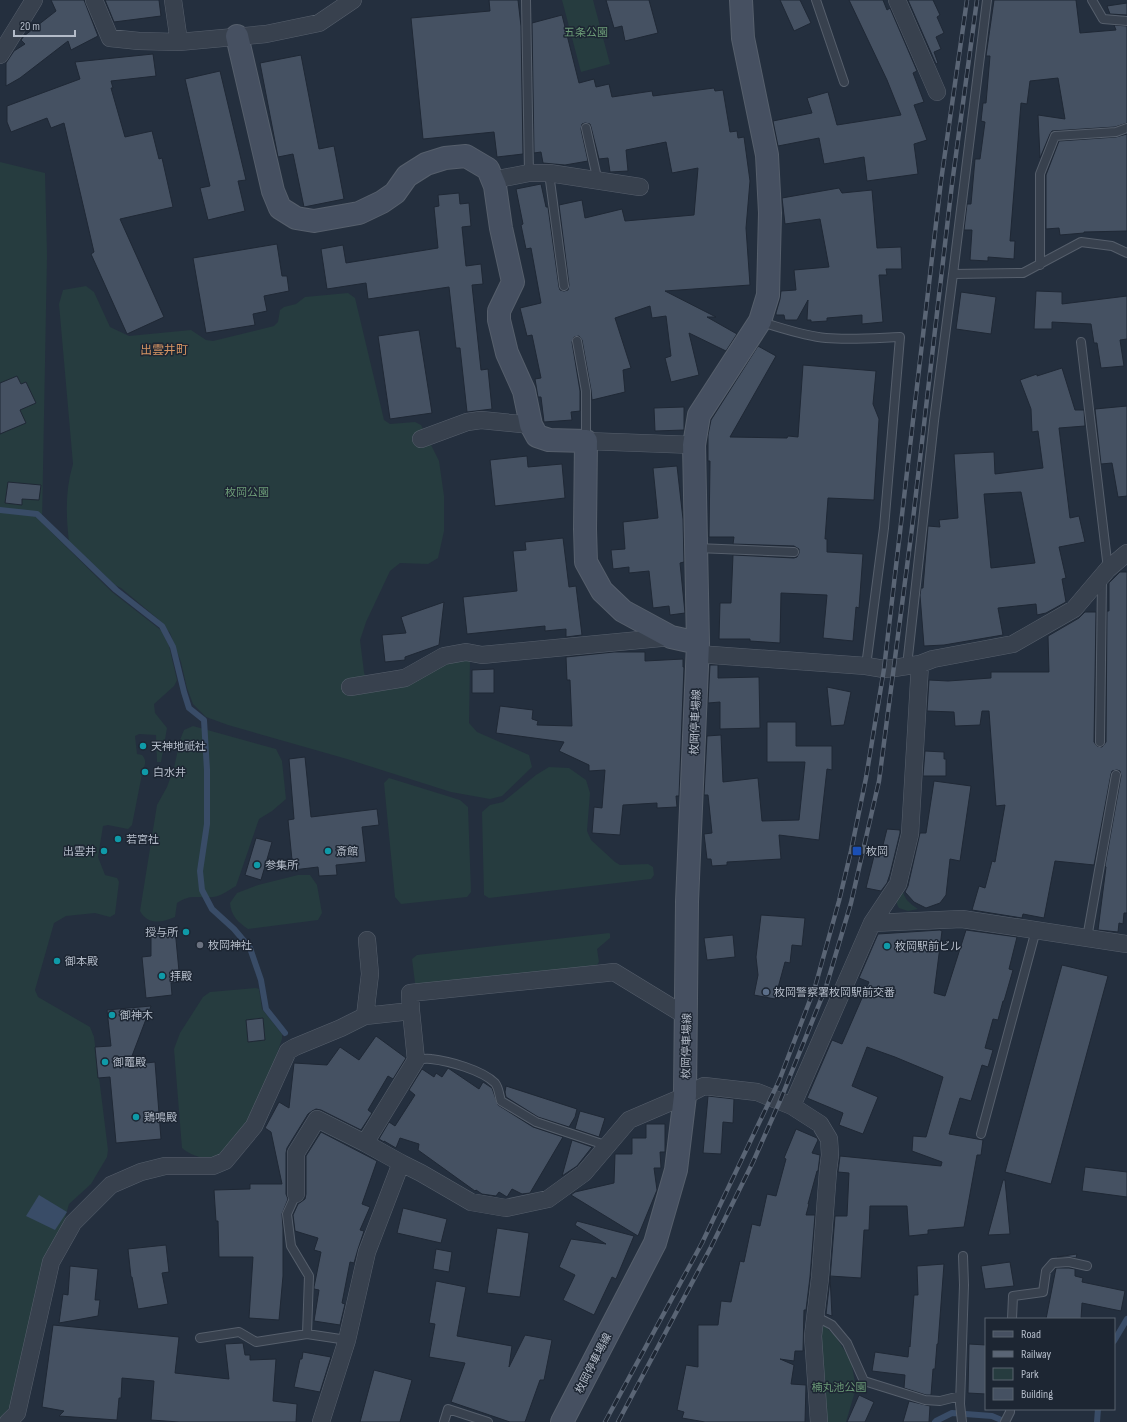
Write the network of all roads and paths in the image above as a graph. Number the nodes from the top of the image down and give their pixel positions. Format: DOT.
graph roads {
  1 [pos="34,0"];
  2 [pos="94,0"];
  3 [pos="173,0"];
  4 [pos="353,0"];
  5 [pos="526,0"];
  6 [pos="741,0"];
  7 [pos="816,0"];
  8 [pos="897,0"];
  9 [pos="987,0"];
  10 [pos="1092,0"];
  11 [pos="1127,21"];
  12 [pos="237,36"];
  13 [pos="179,42"];
  14 [pos="0,55"];
  15 [pos="844,82"];
  16 [pos="937,92"];
  17 [pos="586,128"];
  18 [pos="1127,128"];
  19 [pos="529,173"];
  20 [pos="549,173"];
  21 [pos="492,180"];
  22 [pos="598,182"];
  23 [pos="640,187"];
  24 [pos="1127,253"];
  25 [pos="1040,265"];
  26 [pos="953,274"];
  27 [pos="564,286"];
  28 [pos="760,322"];
  29 [pos="577,341"];
  30 [pos="1081,342"];
  31 [pos="531,425"];
  32 [pos="421,439"];
  33 [pos="586,441"];
  34 [pos="694,445"];
  35 [pos="696,548"];
  36 [pos="794,552"];
  37 [pos="1127,553"];
  38 [pos="1105,573"];
  39 [pos="671,638"];
  40 [pos="698,649"];
  41 [pos="914,665"];
  42 [pos="866,666"];
  43 [pos="350,686"];
  44 [pos="1100,742"];
  45 [pos="1116,775"];
  46 [pos="872,923"];
  47 [pos="1036,930"];
  48 [pos="1087,938"];
  49 [pos="367,940"];
  50 [pos="1127,944"];
  51 [pos="411,1011"];
  52 [pos="365,1016"];
  53 [pos="686,1016"];
  54 [pos="416,1060"];
  55 [pos="685,1096"];
  56 [pos="792,1106"];
  57 [pos="981,1134"];
  58 [pos="365,1143"];
  59 [pos="608,1146"];
  60 [pos="401,1163"];
  61 [pos="296,1194"];
  62 [pos="963,1256"];
  63 [pos="1087,1266"];
  64 [pos="815,1316"];
  65 [pos="1012,1318"];
  66 [pos="307,1334"];
  67 [pos="200,1338"];
  68 [pos="347,1340"];
  69 [pos="960,1400"];
  70 [pos="1010,1411"];
  71 [pos="962,1420"];
  72 [pos="8,1422"];
  73 [pos="321,1422"];
  74 [pos="444,1422"];
  75 [pos="488,1422"];
  76 [pos="562,1422"];
  77 [pos="819,1422"];
  78 [pos="1005,1422"];
  1 -- 14 [label="street"];
  2 -- 13 [label="street"];
  3 -- 13 [label="street"];
  4 -- 12 [label="street"];
  5 -- 19 [label="lane"];
  6 -- 28 [label="street, 枚岡停車場線"];
  7 -- 15 [label="lane"];
  8 -- 16 [label="street"];
  9 -- 26 [label="lane"];
  10 -- 11 [label="lane"];
  12 -- 13 [label="street"];
  12 -- 21 [label="street"];
  17 -- 22 [label="lane"];
  18 -- 25 [label="lane"];
  19 -- 20 [label="street"];
  19 -- 21 [label="street"];
  20 -- 22 [label="street"];
  20 -- 27 [label="lane"];
  21 -- 31 [label="street"];
  22 -- 23 [label="street"];
  24 -- 25 [label="lane"];
  25 -- 26 [label="lane"];
  26 -- 41 [label="lane"];
  28 -- 34 [label="street, 枚岡停車場線"];
  28 -- 42 [label="lane"];
  29 -- 33 [label="lane"];
  30 -- 38 [label="lane"];
  31 -- 32 [label="street"];
  31 -- 33 [label="street"];
  33 -- 34 [label="street"];
  33 -- 39 [label="street"];
  34 -- 35 [label="street, 枚岡停車場線"];
  35 -- 36 [label="lane"];
  35 -- 40 [label="street, 枚岡停車場線"];
  37 -- 38 [label="street"];
  38 -- 41 [label="street"];
  38 -- 44 [label="lane"];
  39 -- 40 [label="street"];
  39 -- 43 [label="street"];
  40 -- 42 [label="street"];
  40 -- 53 [label="street, 枚岡停車場線"];
  41 -- 42 [label="street"];
  41 -- 46 [label="street"];
  45 -- 48 [label="lane"];
  46 -- 47 [label="street"];
  46 -- 56 [label="street"];
  47 -- 48 [label="street"];
  47 -- 57 [label="lane"];
  48 -- 50 [label="street"];
  49 -- 52 [label="street"];
  51 -- 52 [label="street"];
  51 -- 53 [label="street"];
  51 -- 54 [label="street"];
  52 -- 72 [label="street"];
  53 -- 55 [label="street, 枚岡停車場線"];
  54 -- 58 [label="street"];
  54 -- 59 [label="lane"];
  55 -- 56 [label="street"];
  55 -- 59 [label="street"];
  55 -- 76 [label="street, 枚岡停車場線"];
  56 -- 64 [label="street"];
  58 -- 60 [label="street"];
  58 -- 61 [label="street"];
  59 -- 60 [label="street"];
  60 -- 68 [label="street"];
  61 -- 66 [label="lane"];
  62 -- 69 [label="lane"];
  63 -- 65 [label="lane"];
  64 -- 69 [label="lane"];
  64 -- 77 [label="street"];
  66 -- 67 [label="lane"];
  66 -- 68 [label="lane"];
  68 -- 73 [label="street"];
  69 -- 71 [label="lane"];
  70 -- 78 [label="lane"];
  74 -- 75 [label="lane"];
}
